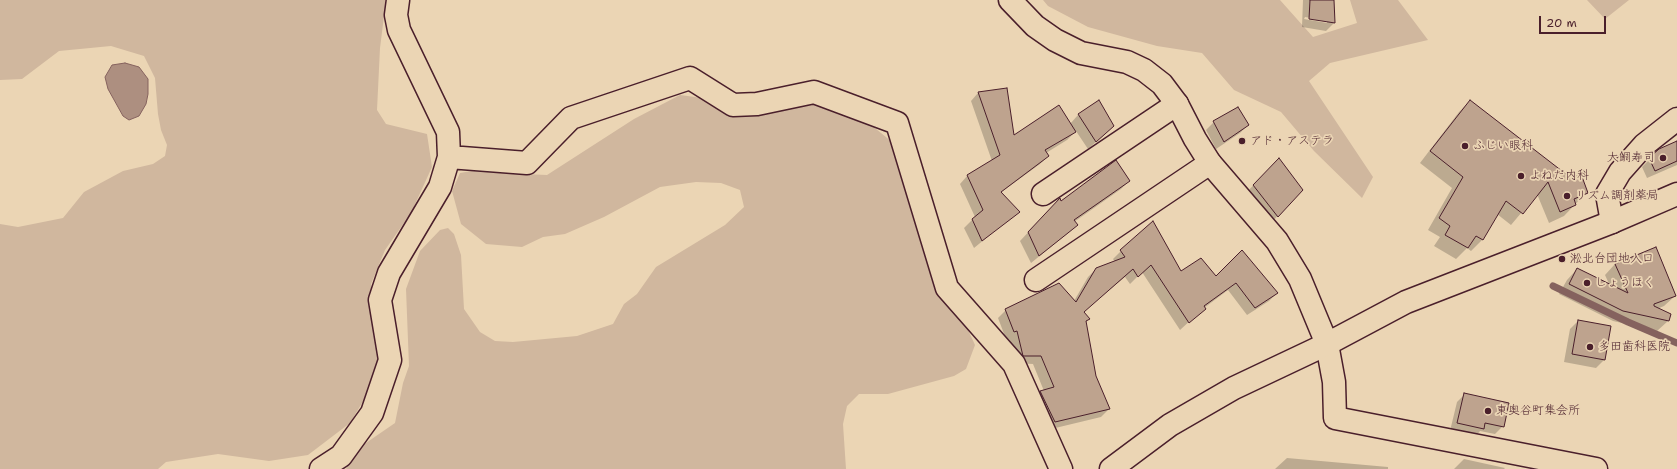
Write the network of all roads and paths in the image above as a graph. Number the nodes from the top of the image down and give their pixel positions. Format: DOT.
graph roads {
  1 [pos="398,0"];
  2 [pos="1010,0"];
  3 [pos="1177,104"];
  4 [pos="1677,119"];
  5 [pos="450,157"];
  6 [pos="1210,163"];
  7 [pos="1043,194"];
  8 [pos="1677,194"];
  9 [pos="1612,222"];
  10 [pos="1036,280"];
  11 [pos="1327,344"];
  12 [pos="321,469"];
  13 [pos="1061,469"];
  14 [pos="1111,469"];
  15 [pos="1596,469"];
  1 -- 5 [label="street"];
  2 -- 3 [label="street"];
  3 -- 6 [label="street"];
  3 -- 7 [label="street"];
  4 -- 9 [label="street"];
  5 -- 12 [label="street"];
  5 -- 13 [label="street"];
  6 -- 10 [label="street"];
  6 -- 11 [label="street"];
  8 -- 9 [label="street"];
  9 -- 11 [label="street"];
  11 -- 14 [label="street"];
  11 -- 15 [label="street"];
}
